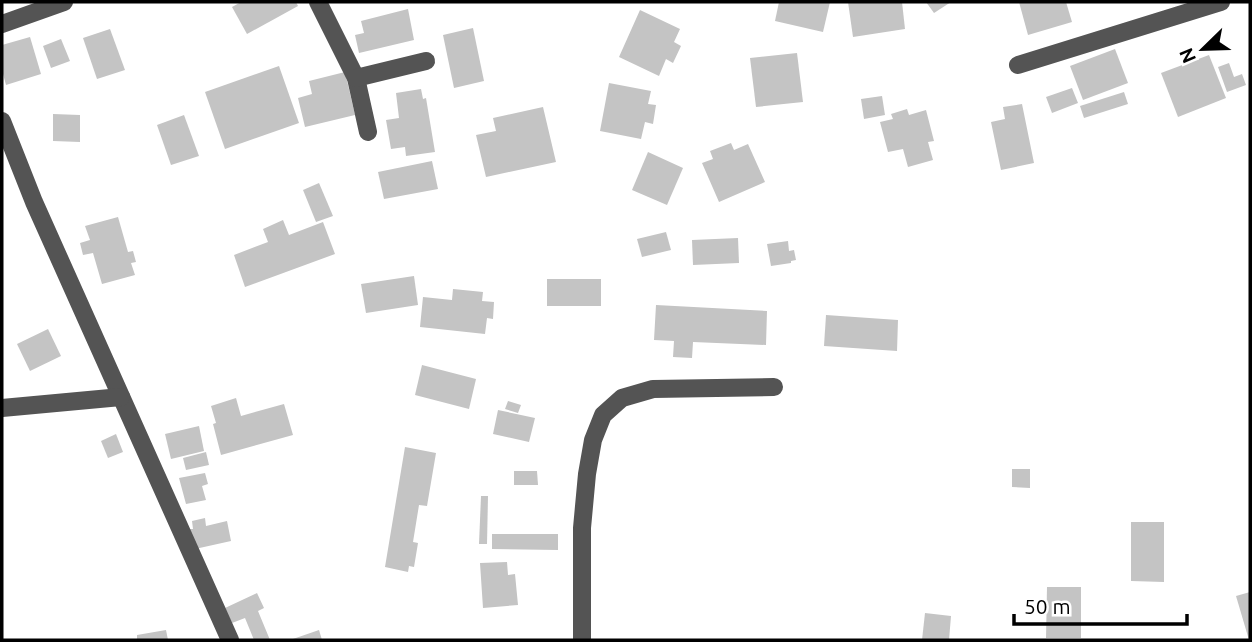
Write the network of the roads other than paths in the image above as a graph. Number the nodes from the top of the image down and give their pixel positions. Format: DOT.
graph roads {
  1 [pos="64,2"];
  2 [pos="318,2"];
  3 [pos="1221,2"];
  4 [pos="2,24"];
  5 [pos="426,61"];
  6 [pos="1018,65"];
  7 [pos="356,78"];
  8 [pos="2,121"];
  9 [pos="368,132"];
  10 [pos="774,387"];
  11 [pos="121,397"];
  12 [pos="2,408"];
  13 [pos="230,640"];
  14 [pos="582,640"];
  1 -- 4 [label="street"];
  2 -- 7 [label="street"];
  3 -- 6 [label="street"];
  5 -- 7 [label="street"];
  7 -- 9 [label="street"];
  8 -- 11 [label="street"];
  10 -- 14 [label="street"];
  11 -- 12 [label="street"];
  11 -- 13 [label="street"];
}
